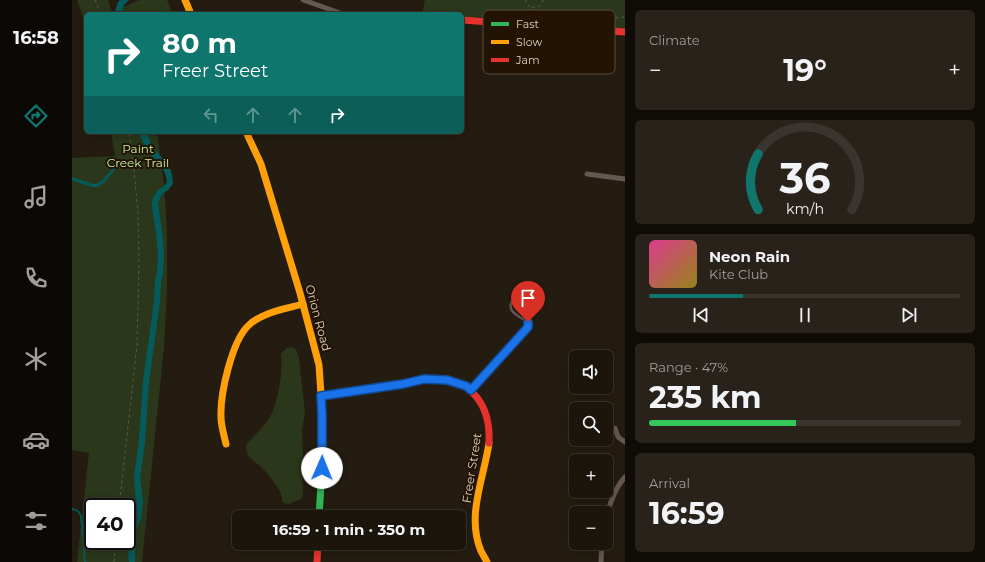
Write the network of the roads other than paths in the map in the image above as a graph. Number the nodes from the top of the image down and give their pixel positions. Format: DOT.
graph roads {
  1 [pos="185,0"];
  2 [pos="303,0"];
  3 [pos="190,12"];
  4 [pos="337,12"];
  5 [pos="464,20"];
  6 [pos="483,21"];
  7 [pos="615,31"];
  8 [pos="625,32"];
  9 [pos="247,134"];
  10 [pos="587,174"];
  11 [pos="625,179"];
  12 [pos="515,297"];
  13 [pos="303,304"];
  14 [pos="471,390"];
  15 [pos="321,396"];
  16 [pos="615,428"];
  17 [pos="625,442"];
  18 [pos="226,444"];
  19 [pos="625,477"];
  20 [pos="610,506"];
  21 [pos="319,510"];
  22 [pos="318,550"];
  23 [pos="602,550"];
  24 [pos="317,562"];
  25 [pos="487,562"];
  26 [pos="601,562"];
  1 -- 3 [label="street"];
  2 -- 4 [label="street"];
  5 -- 6 [label="street"];
  7 -- 8 [label="street"];
  9 -- 13 [label="street, Orion Road"];
  10 -- 11 [label="street"];
  12 -- 14 [label="lane"];
  13 -- 15 [label="street, Orion Road"];
  13 -- 18 [label="street"];
  14 -- 15 [label="street, Freer Street"];
  14 -- 25 [label="street, Freer Street"];
  15 -- 21 [label="street, Orion Road"];
  16 -- 17 [label="street"];
  19 -- 20 [label="street"];
  22 -- 24 [label="street"];
  23 -- 26 [label="street"];
}
